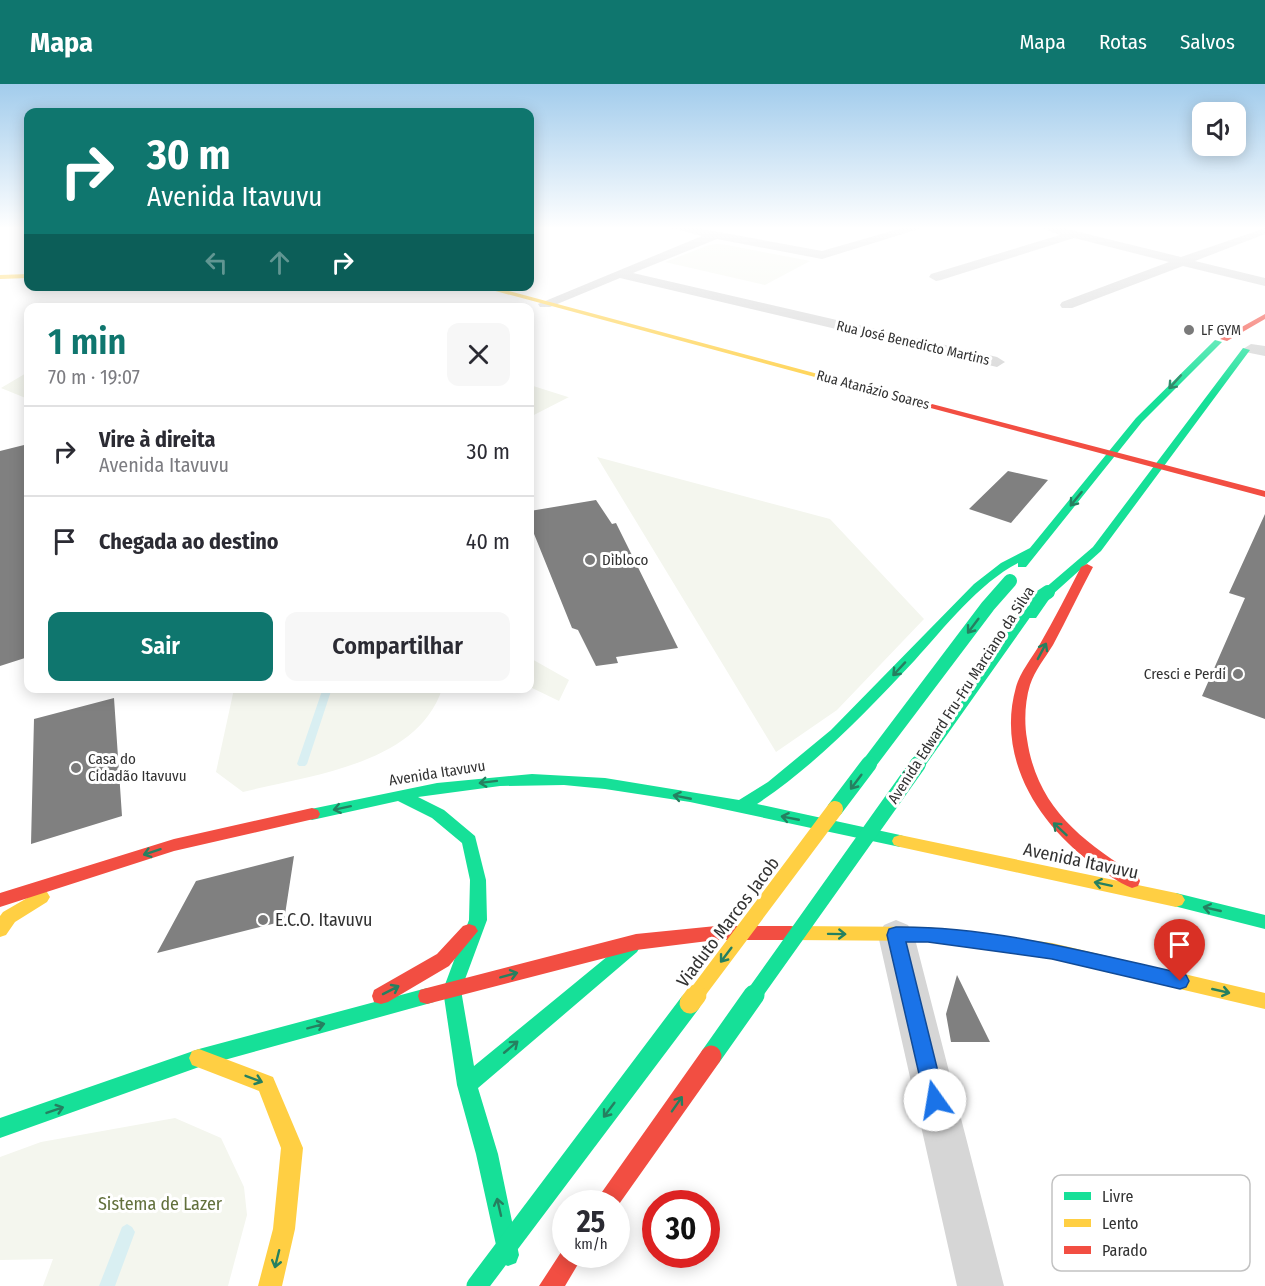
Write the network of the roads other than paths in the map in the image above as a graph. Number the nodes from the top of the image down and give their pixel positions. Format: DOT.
graph roads {
  1 [pos="594,284"];
  2 [pos="662,284"];
  3 [pos="1122,284"];
  4 [pos="498,291"];
  5 [pos="545,304"];
  6 [pos="1067,305"];
  7 [pos="1265,316"];
  8 [pos="1221,341"];
  9 [pos="1256,348"];
  10 [pos="997,362"];
  11 [pos="1112,454"];
  12 [pos="1161,467"];
  13 [pos="1265,494"];
  14 [pos="1036,549"];
  15 [pos="1097,549"];
  16 [pos="1010,581"];
  17 [pos="1048,592"];
  18 [pos="938,761"];
  19 [pos="399,795"];
  20 [pos="740,808"];
  21 [pos="899,820"];
  22 [pos="888,838"];
  23 [pos="874,855"];
  24 [pos="99,869"];
  25 [pos="860,869"];
  26 [pos="1160,897"];
  27 [pos="0,900"];
  28 [pos="800,904"];
  29 [pos="771,917"];
  30 [pos="478,920"];
  31 [pos="1265,922"];
  32 [pos="0,930"];
  33 [pos="716,933"];
  34 [pos="896,935"];
  35 [pos="636,942"];
  36 [pos="452,990"];
  37 [pos="1265,1001"];
  38 [pos="341,1019"];
  39 [pos="199,1058"];
  40 [pos="467,1085"];
  41 [pos="0,1128"];
  42 [pos="616,1190"];
  43 [pos="508,1264"];
  44 [pos="563,1268"];
  45 [pos="270,1286"];
  46 [pos="477,1286"];
  47 [pos="551,1286"];
  48 [pos="980,1286"];
  1 -- 5 [label="street"];
  2 -- 10 [label="street, Rua José Benedicto Martins"];
  3 -- 6 [label="street"];
  4 -- 5 [label="main road, Rua Atanázio Soares"];
  5 -- 11 [label="main road, Rua Atanázio Soares"];
  7 -- 8 [label="main road, Avenida Edward Fru-Fru Marciano da Silva"];
  8 -- 9 [label="main road"];
  8 -- 11 [label="main road, Avenida Edward Fru-Fru Marciano da Silva, one-way"];
  9 -- 12 [label="main road, Avenida Edward Fru-Fru Marciano da Silva"];
  11 -- 12 [label="main road, Rua Atanázio Soares"];
  11 -- 14 [label="main road, Avenida Edward Fru-Fru Marciano da Silva, one-way"];
  12 -- 13 [label="main road, Rua Atanázio Soares"];
  12 -- 15 [label="main road, Avenida Edward Fru-Fru Marciano da Silva"];
  14 -- 16 [label="main road, Avenida Edward Fru-Fru Marciano da Silva"];
  14 -- 20 [label="main road, one-way"];
  15 -- 17 [label="main road, Avenida Edward Fru-Fru Marciano da Silva"];
  26 -- 15 [label="main road, one-way"];
  16 -- 46 [label="main road, Viaduto Marcos Jacob, one-way, bridge"];
  17 -- 18 [label="main road, Avenida Edward Fru-Fru Marciano da Silva"];
  42 -- 17 [label="main road, one-way, bridge"];
  20 -- 19 [label="main road, Avenida Itavuvu, one-way"];
  19 -- 24 [label="main road, Avenida Itavuvu, one-way"];
  19 -- 30 [label="main road"];
  22 -- 20 [label="main road, Avenida Itavuvu, one-way"];
  21 -- 22 [label="main road, Avenida Edward Fru-Fru Marciano da Silva"];
  22 -- 23 [label="main road"];
  26 -- 22 [label="main road, Avenida Itavuvu, one-way"];
  24 -- 27 [label="main road, Avenida Itavuvu"];
  24 -- 32 [label="main road"];
  25 -- 28 [label="main road"];
  31 -- 26 [label="main road, Avenida Itavuvu, one-way"];
  29 -- 33 [label="main road"];
  30 -- 36 [label="main road"];
  38 -- 30 [label="main road, one-way"];
  33 -- 34 [label="main road, one-way"];
  33 -- 35 [label="main road"];
  34 -- 37 [label="main road, one-way"];
  34 -- 48 [label="street"];
  36 -- 35 [label="main road, one-way"];
  40 -- 35 [label="main road, one-way"];
  36 -- 38 [label="main road"];
  36 -- 40 [label="main road"];
  39 -- 38 [label="main road, one-way"];
  41 -- 39 [label="main road, one-way"];
  39 -- 45 [label="main road, one-way"];
  43 -- 40 [label="main road, one-way"];
  44 -- 47 [label="main road"];
}
